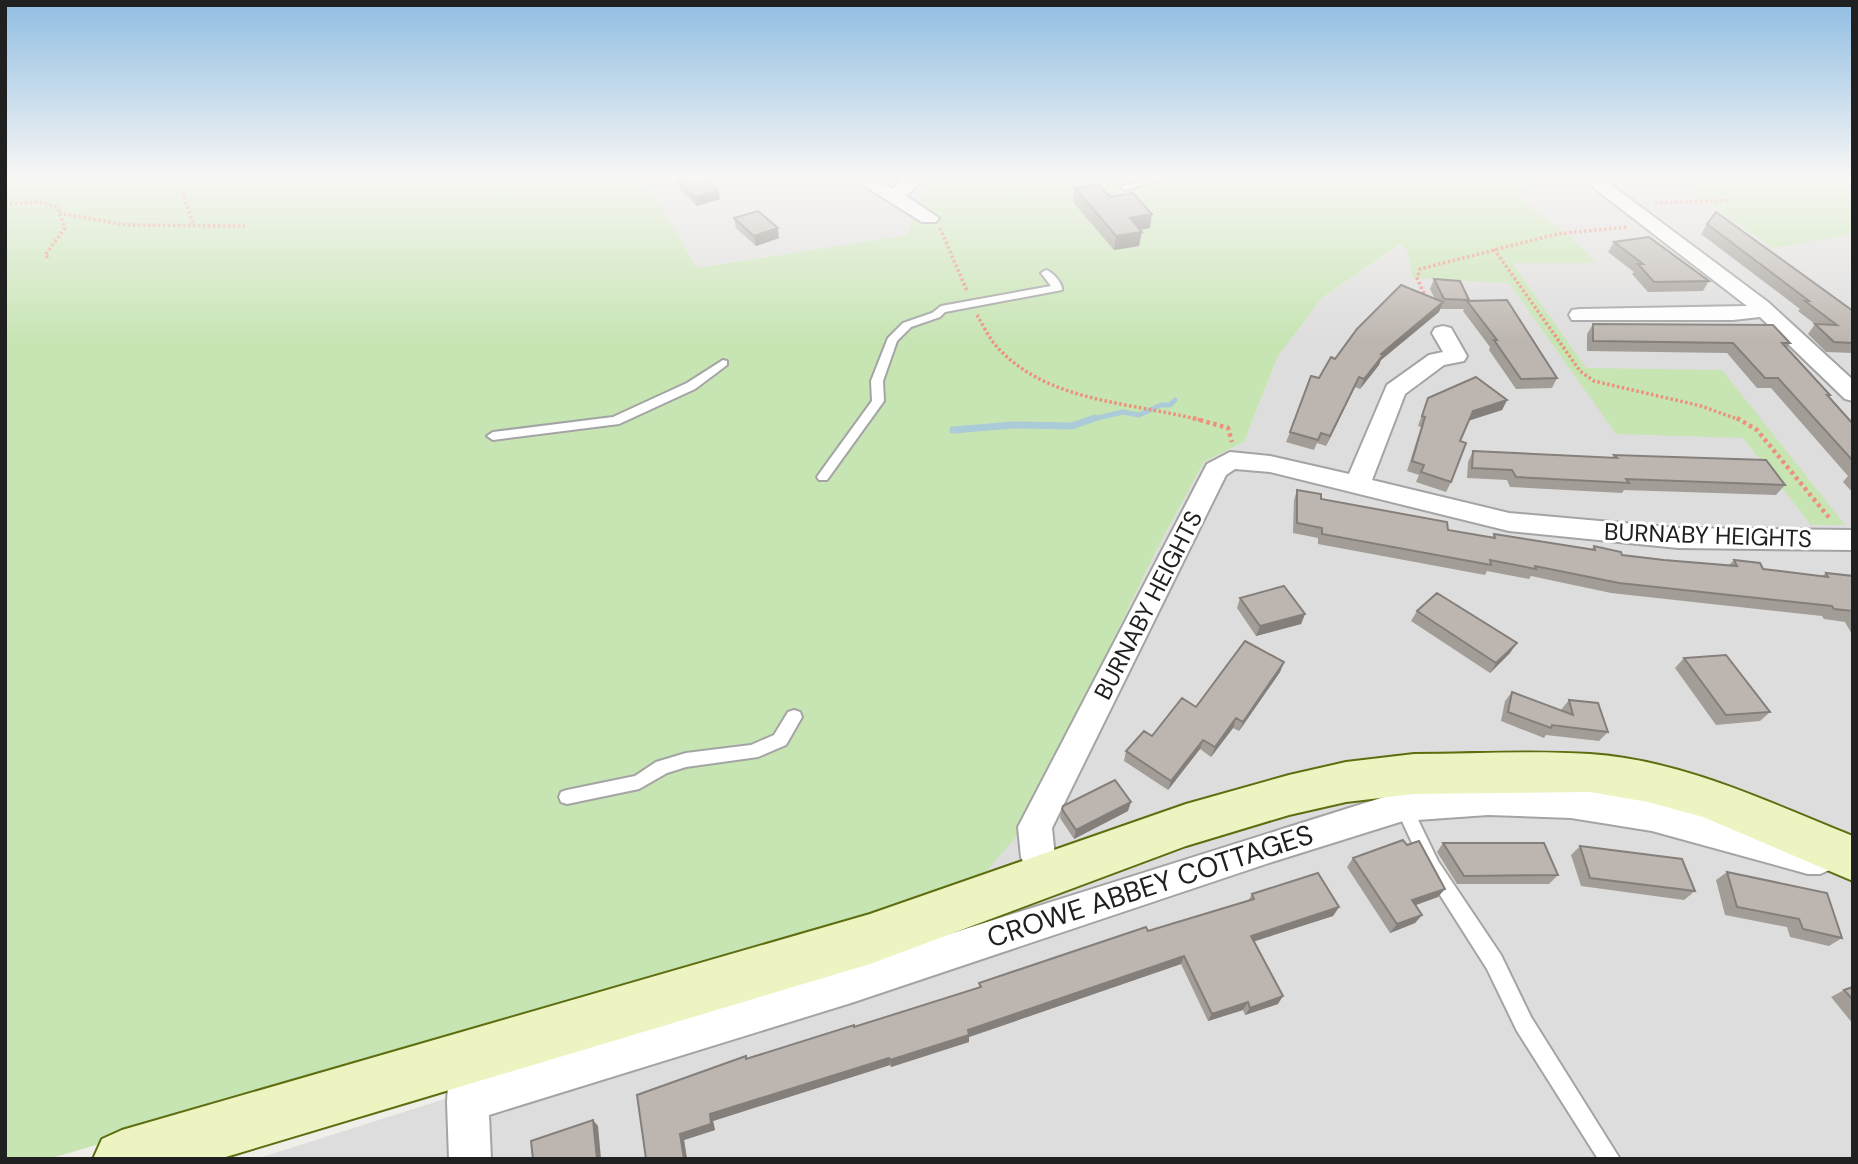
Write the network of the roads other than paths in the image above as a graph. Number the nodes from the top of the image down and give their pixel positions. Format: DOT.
graph roads {
  1 [pos="1664,232"];
  2 [pos="1046,273"];
  3 [pos="1763,310"];
  4 [pos="1580,314"];
  5 [pos="1443,333"];
  6 [pos="723,363"];
  7 [pos="1843,374"];
  8 [pos="1853,394"];
  9 [pos="493,436"];
  10 [pos="823,477"];
  11 [pos="1357,486"];
  12 [pos="1850,540"];
  13 [pos="794,717"];
  14 [pos="567,797"];
  15 [pos="1403,806"];
  16 [pos="1850,858"];
  17 [pos="1046,875"];
  18 [pos="468,1079"];
  19 [pos="122,1159"];
  20 [pos="470,1159"];
  21 [pos="1610,1159"];
  1 -- 3 [label="street"];
  2 -- 10 [label="lane"];
  3 -- 4 [label="street"];
  3 -- 7 [label="street"];
  5 -- 11 [label="street"];
  6 -- 9 [label="lane"];
  7 -- 8 [label="street"];
  11 -- 12 [label="street, BURNABY HEIGHTS"];
  11 -- 17 [label="street, BURNABY HEIGHTS"];
  13 -- 14 [label="lane"];
  15 -- 16 [label="street, CROWE ABBEY COTTAGES"];
  15 -- 18 [label="street, CROWE ABBEY COTTAGES"];
  15 -- 21 [label="lane"];
  16 -- 17 [label="main road"];
  17 -- 18 [label="main road"];
  18 -- 19 [label="main road"];
  18 -- 20 [label="street"];
}
